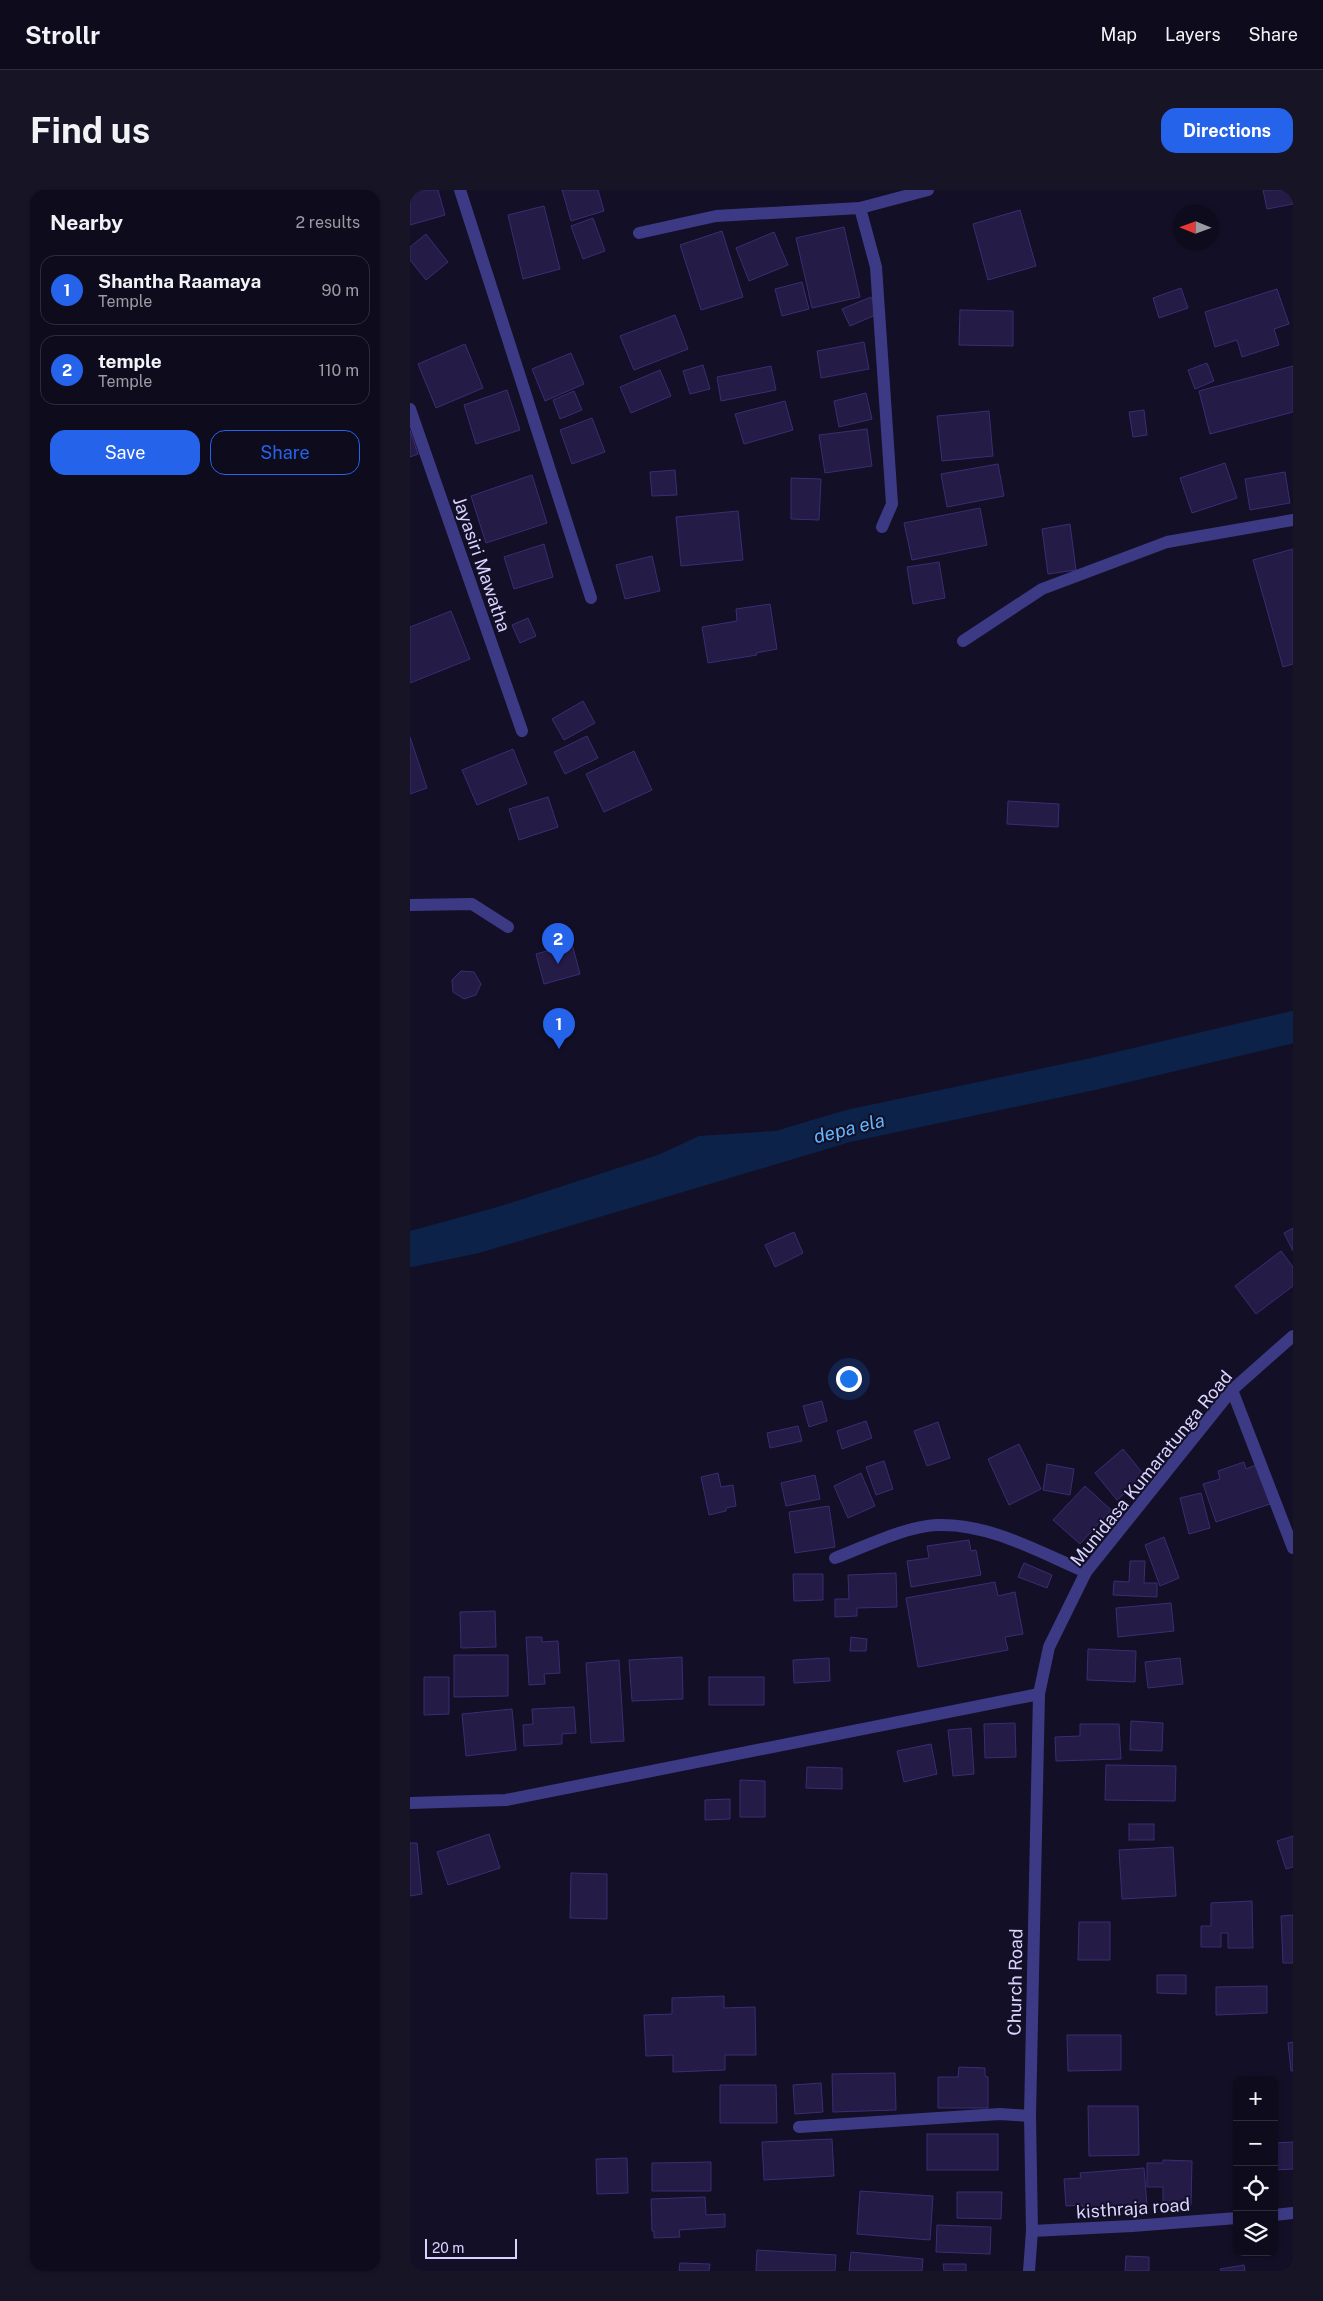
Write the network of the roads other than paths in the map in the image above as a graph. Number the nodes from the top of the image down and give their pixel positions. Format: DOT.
graph roads {
  1 [pos="460,190"];
  2 [pos="928,190"];
  3 [pos="860,208"];
  4 [pos="639,232"];
  5 [pos="410,410"];
  6 [pos="1293,520"];
  7 [pos="882,527"];
  8 [pos="591,598"];
  9 [pos="963,641"];
  10 [pos="522,731"];
  11 [pos="410,905"];
  12 [pos="508,928"];
  13 [pos="1293,1336"];
  14 [pos="1232,1390"];
  15 [pos="1293,1548"];
  16 [pos="835,1558"];
  17 [pos="1086,1572"];
  18 [pos="1039,1694"];
  19 [pos="410,1802"];
  20 [pos="1030,2116"];
  21 [pos="799,2127"];
  22 [pos="1293,2214"];
  23 [pos="1278,2215"];
  24 [pos="1233,2218"];
  25 [pos="1032,2231"];
  26 [pos="1030,2271"];
  1 -- 8 [label="street"];
  2 -- 3 [label="street"];
  3 -- 4 [label="street"];
  3 -- 7 [label="street"];
  5 -- 10 [label="street, Jayasiri Mawatha"];
  6 -- 9 [label="street"];
  11 -- 12 [label="street"];
  13 -- 14 [label="street, Munidasa Kumaratunga Road"];
  14 -- 15 [label="street"];
  14 -- 17 [label="street, Munidasa Kumaratunga Road"];
  16 -- 17 [label="street"];
  17 -- 18 [label="street, Munidasa Kumaratunga Road"];
  18 -- 19 [label="street"];
  18 -- 20 [label="street, Church Road"];
  20 -- 21 [label="street"];
  20 -- 25 [label="street, Church Road"];
  22 -- 23 [label="street"];
  24 -- 25 [label="street, kisthraja road"];
  25 -- 26 [label="street, Church Road"];
}
